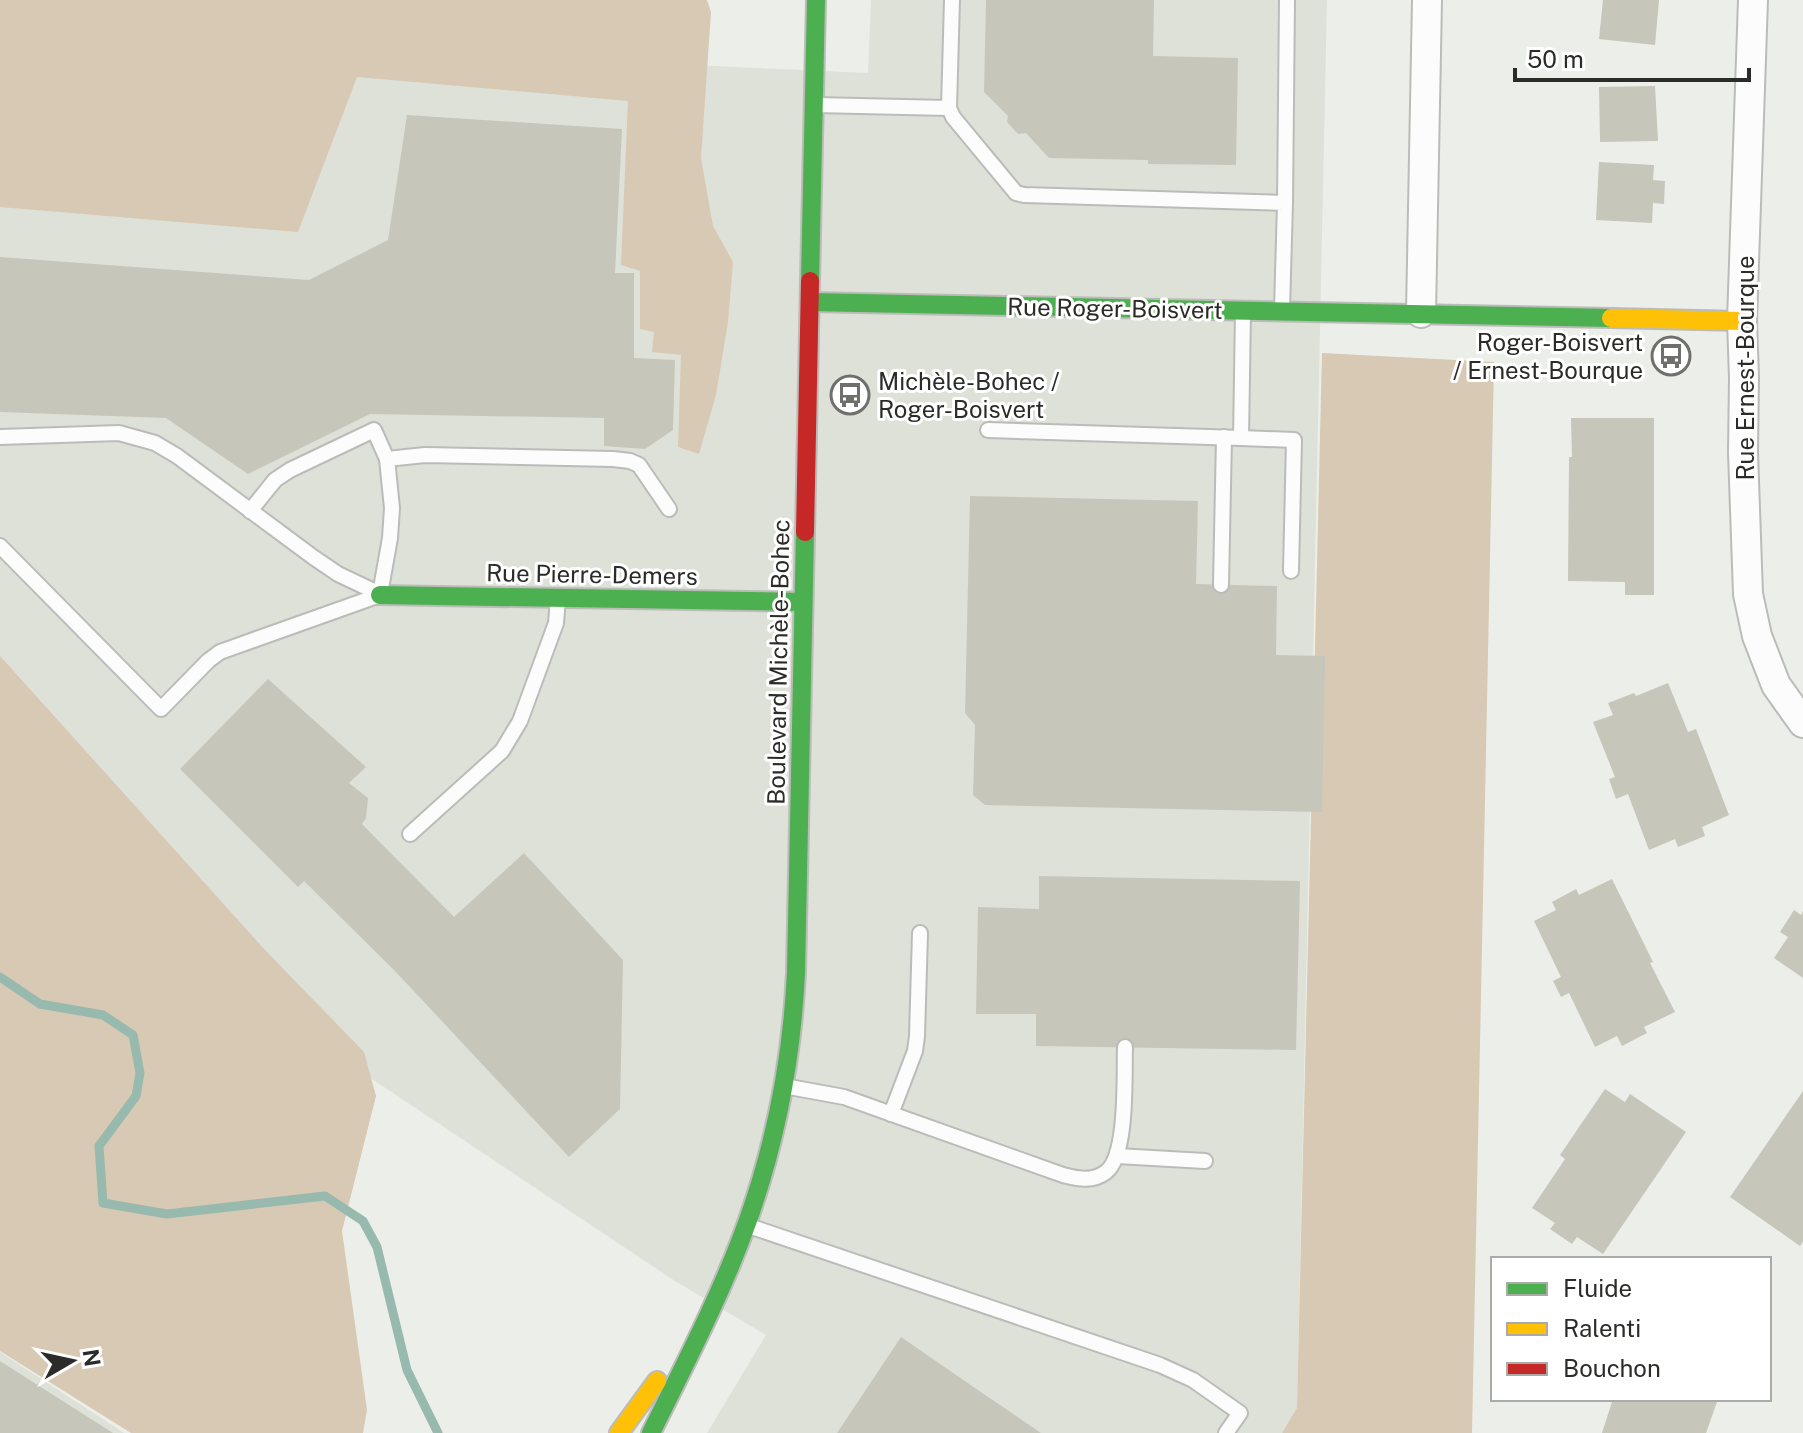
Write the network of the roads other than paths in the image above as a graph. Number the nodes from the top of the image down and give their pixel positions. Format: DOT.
graph roads {
  1 [pos="816,0"];
  2 [pos="952,0"];
  3 [pos="1287,0"];
  4 [pos="1427,0"];
  5 [pos="1753,0"];
  6 [pos="814,105"];
  7 [pos="949,108"];
  8 [pos="1285,203"];
  9 [pos="810,302"];
  10 [pos="1243,310"];
  11 [pos="1282,311"];
  12 [pos="1421,313"];
  13 [pos="1742,321"];
  14 [pos="988,430"];
  15 [pos="0,437"];
  16 [pos="1224,437"];
  17 [pos="1241,438"];
  18 [pos="387,459"];
  19 [pos="669,509"];
  20 [pos="250,511"];
  21 [pos="0,546"];
  22 [pos="1291,571"];
  23 [pos="1221,585"];
  24 [pos="380,595"];
  25 [pos="558,598"];
  26 [pos="803,602"];
  27 [pos="1803,723"];
  28 [pos="410,834"];
  29 [pos="920,933"];
  30 [pos="1125,1047"];
  31 [pos="784,1086"];
  32 [pos="891,1114"];
  33 [pos="1117,1156"];
  34 [pos="1205,1161"];
  35 [pos="746,1224"];
  36 [pos="709,1311"];
  37 [pos="619,1433"];
  38 [pos="651,1433"];
  39 [pos="1226,1433"];
  1 -- 6 [label="street, Boulevard Michèle-Bohec"];
  2 -- 7 [label="lane"];
  3 -- 8 [label="lane"];
  4 -- 12 [label="street"];
  5 -- 13 [label="street, Rue Ernest-Bourque"];
  6 -- 7 [label="lane"];
  6 -- 9 [label="street, Boulevard Michèle-Bohec"];
  7 -- 8 [label="lane"];
  8 -- 11 [label="lane"];
  9 -- 10 [label="street, Rue Roger-Boisvert"];
  9 -- 26 [label="street, Boulevard Michèle-Bohec"];
  10 -- 11 [label="street, Rue Roger-Boisvert"];
  10 -- 17 [label="lane"];
  11 -- 12 [label="street, Rue Roger-Boisvert"];
  12 -- 13 [label="street, Rue Roger-Boisvert"];
  13 -- 27 [label="street, Rue Ernest-Bourque"];
  14 -- 16 [label="lane"];
  15 -- 20 [label="lane"];
  16 -- 17 [label="lane"];
  16 -- 23 [label="lane"];
  17 -- 22 [label="lane"];
  18 -- 19 [label="lane"];
  18 -- 20 [label="lane"];
  18 -- 24 [label="lane"];
  20 -- 24 [label="lane"];
  21 -- 24 [label="lane"];
  24 -- 25 [label="street, Rue Pierre-Demers"];
  25 -- 26 [label="street, Rue Pierre-Demers"];
  25 -- 28 [label="lane"];
  26 -- 31 [label="street, Boulevard Michèle-Bohec"];
  29 -- 32 [label="lane"];
  30 -- 33 [label="lane"];
  31 -- 32 [label="lane"];
  31 -- 35 [label="street, Boulevard Michèle-Bohec"];
  32 -- 33 [label="lane"];
  33 -- 34 [label="lane"];
  35 -- 36 [label="street, Boulevard Michèle-Bohec"];
  35 -- 39 [label="lane"];
  36 -- 37 [label="street, Boulevard Michèle-Bohec"];
  36 -- 38 [label="street, Boulevard Michèle-Bohec"];
}
